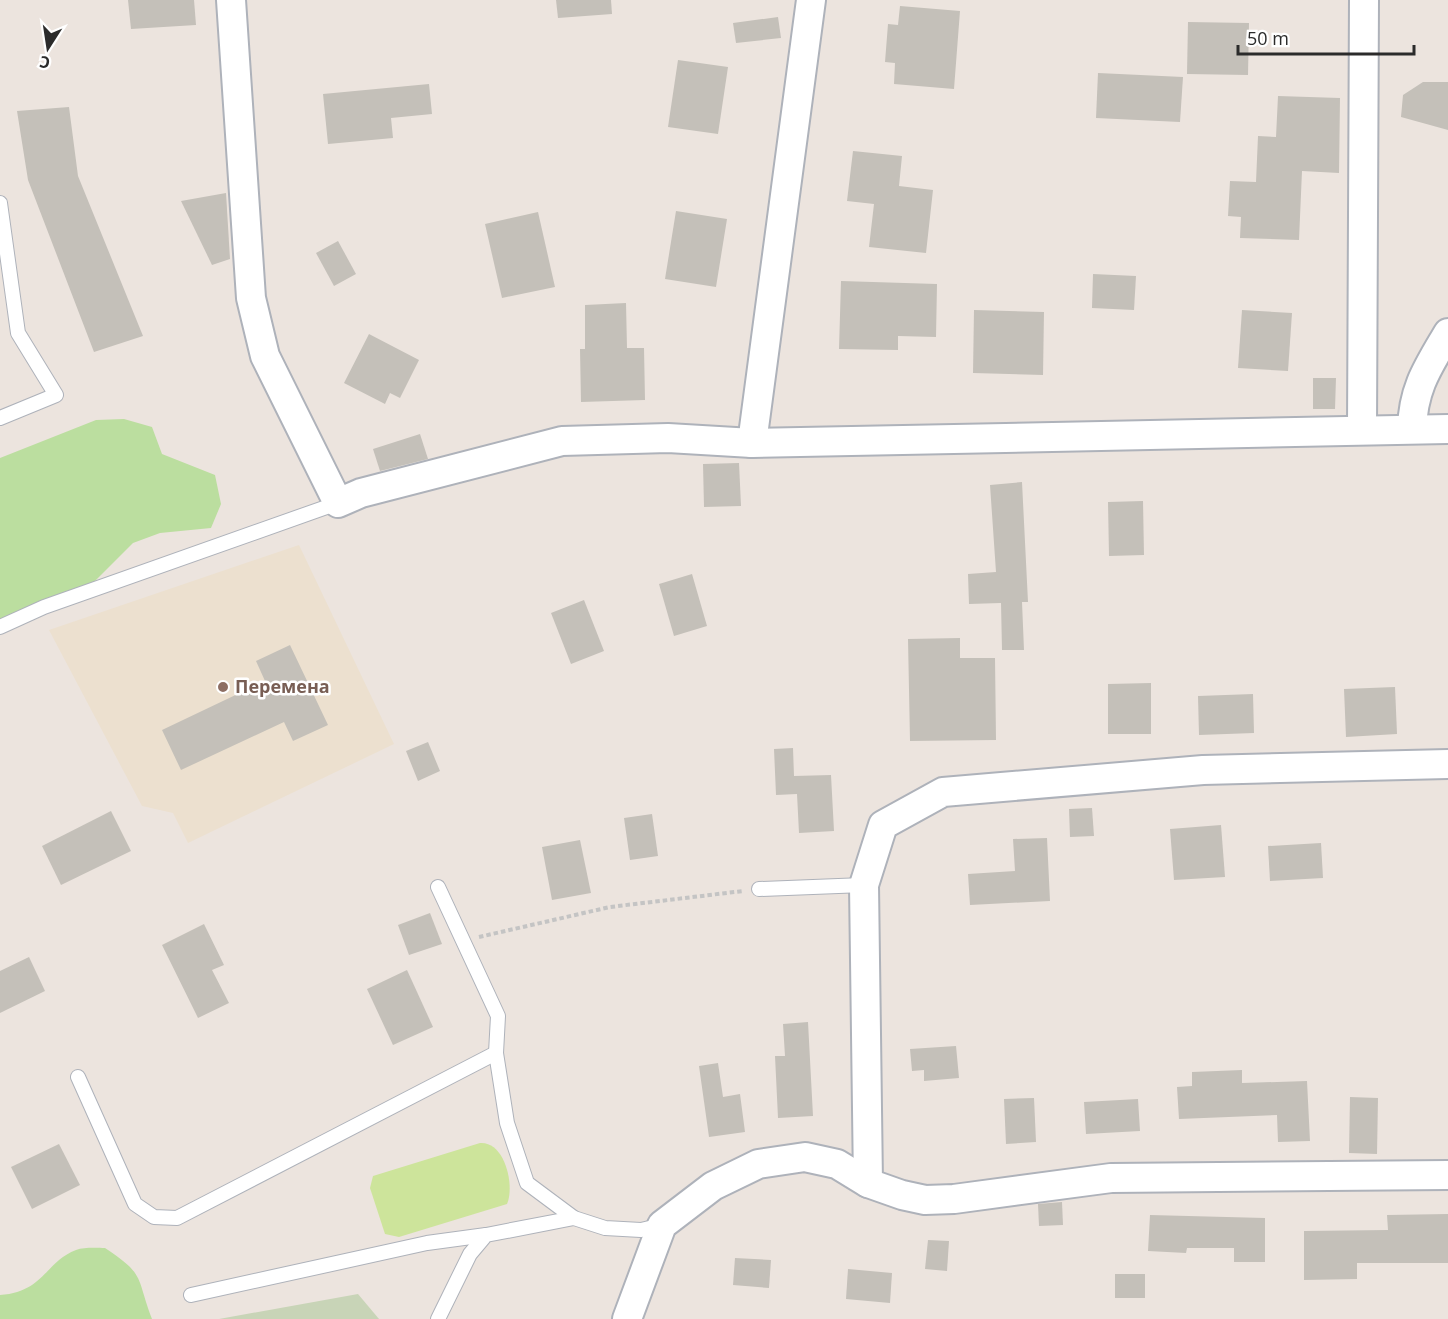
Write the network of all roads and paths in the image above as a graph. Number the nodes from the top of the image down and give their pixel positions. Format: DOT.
graph roads {
  1 [pos="231,0"];
  2 [pos="811,0"];
  3 [pos="1364,0"];
  4 [pos="0,203"];
  5 [pos="1448,333"];
  6 [pos="0,418"];
  7 [pos="1412,429"];
  8 [pos="1448,429"];
  9 [pos="1362,430"];
  10 [pos="752,443"];
  11 [pos="338,503"];
  12 [pos="0,627"];
  13 [pos="1448,764"];
  14 [pos="864,885"];
  15 [pos="438,887"];
  16 [pos="759,889"];
  17 [pos="464,940"];
  18 [pos="496,1053"];
  19 [pos="78,1077"];
  20 [pos="1448,1175"];
  21 [pos="868,1183"];
  22 [pos="573,1218"];
  23 [pos="663,1225"];
  24 [pos="486,1236"];
  25 [pos="191,1295"];
  26 [pos="438,1319"];
  27 [pos="627,1319"];
  1 -- 11 [label="street"];
  2 -- 10 [label="street"];
  3 -- 9 [label="street"];
  4 -- 6 [label="lane"];
  5 -- 7 [label="street"];
  7 -- 8 [label="street"];
  7 -- 9 [label="street"];
  9 -- 10 [label="street"];
  10 -- 11 [label="street"];
  11 -- 12 [label="lane"];
  13 -- 14 [label="street"];
  14 -- 16 [label="lane"];
  14 -- 21 [label="street"];
  15 -- 17 [label="lane"];
  16 -- 17 [label="path"];
  17 -- 18 [label="lane"];
  18 -- 19 [label="lane"];
  18 -- 22 [label="lane"];
  20 -- 21 [label="street"];
  21 -- 23 [label="street"];
  22 -- 23 [label="lane"];
  22 -- 24 [label="lane"];
  23 -- 27 [label="street"];
  24 -- 25 [label="lane"];
  24 -- 26 [label="lane"];
}
